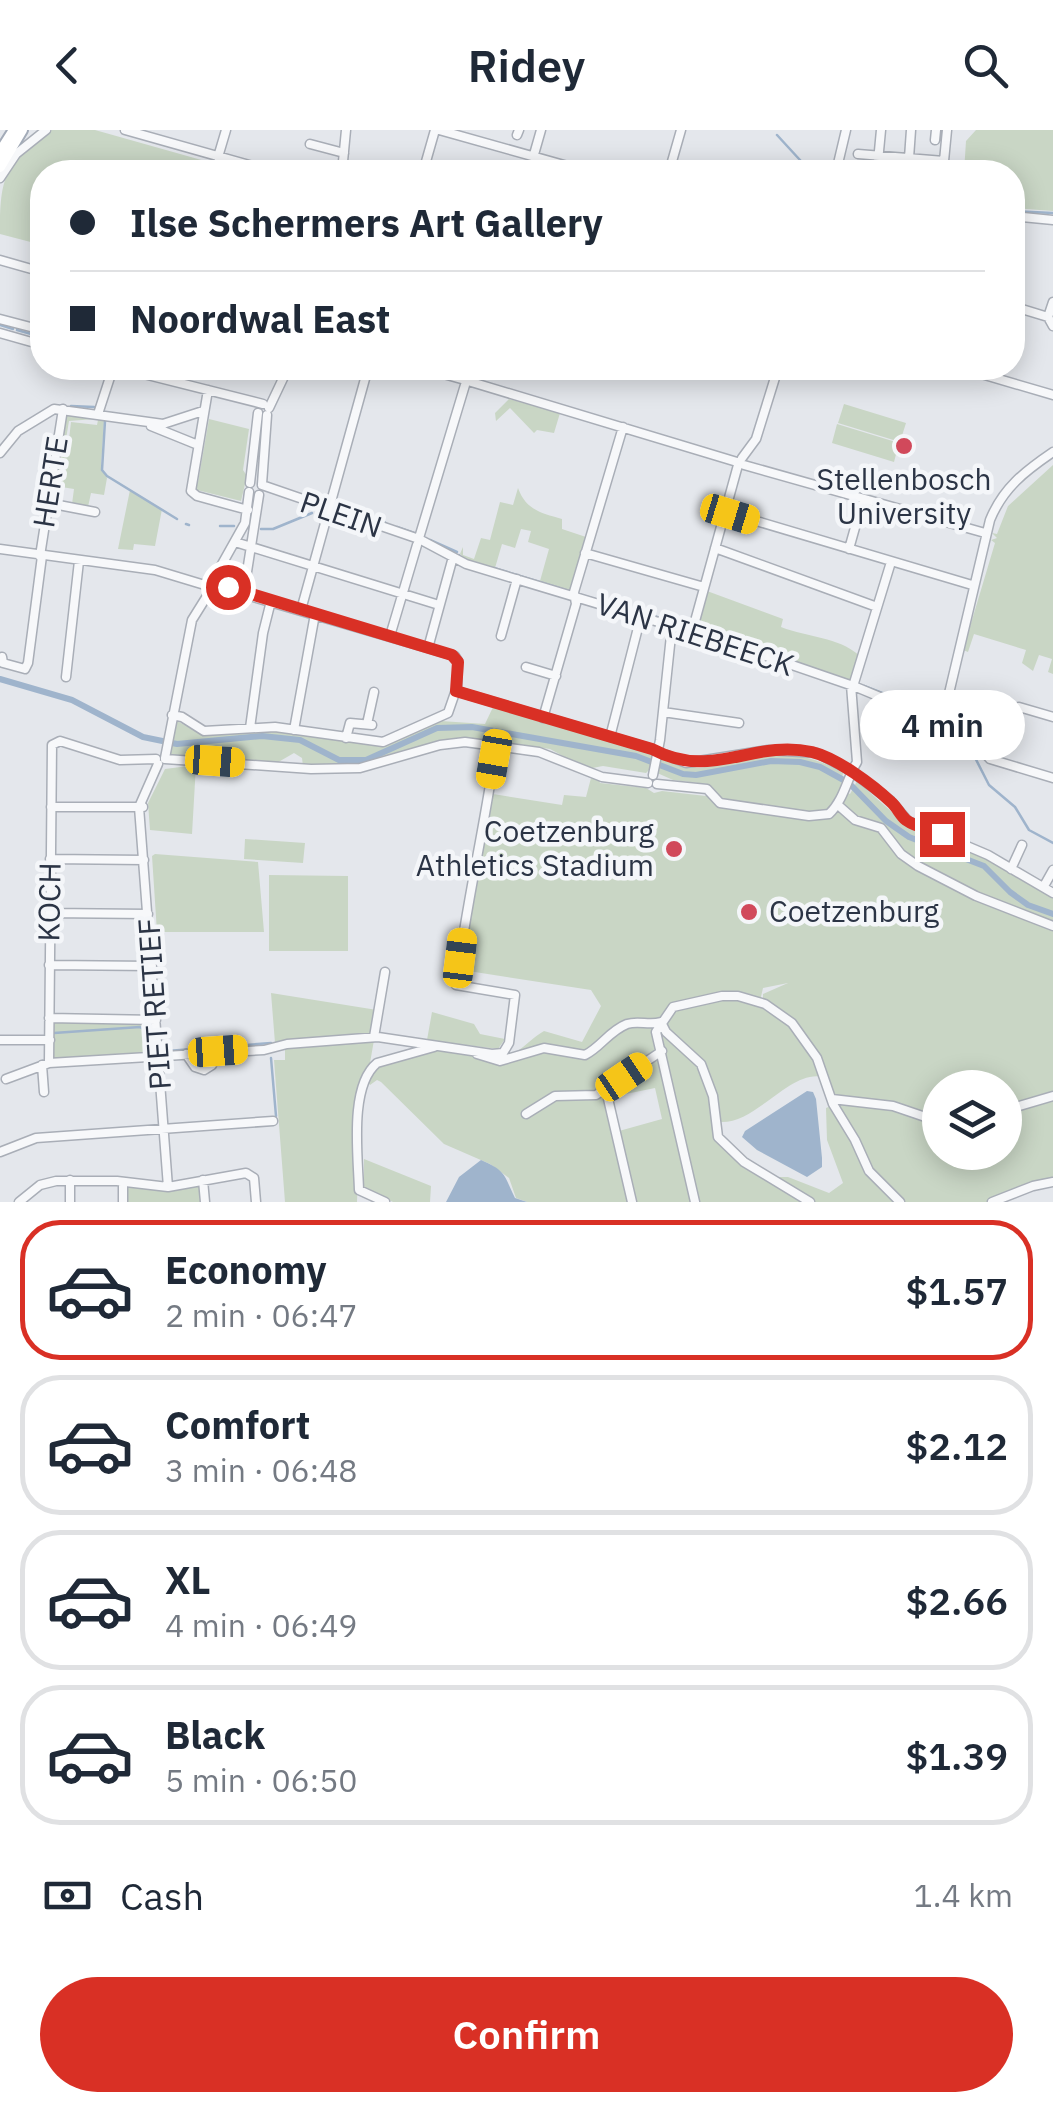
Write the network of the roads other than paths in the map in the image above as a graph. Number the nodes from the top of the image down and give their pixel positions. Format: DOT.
graph roads {
  1 [pos="14,130"];
  2 [pos="22,130"];
  3 [pos="46,130"];
  4 [pos="125,130"];
  5 [pos="226,130"];
  6 [pos="346,130"];
  7 [pos="437,130"];
  8 [pos="541,130"];
  9 [pos="681,130"];
  10 [pos="846,130"];
  11 [pos="881,130"];
  12 [pos="911,130"];
  13 [pos="946,130"];
  14 [pos="310,144"];
  15 [pos="0,152"];
  16 [pos="344,153"];
  17 [pos="858,154"];
  18 [pos="534,156"];
  19 [pos="878,156"];
  20 [pos="218,157"];
  21 [pos="909,158"];
  22 [pos="229,160"];
  23 [pos="343,160"];
  24 [pos="427,160"];
  25 [pos="532,160"];
  26 [pos="548,160"];
  27 [pos="672,160"];
  28 [pos="839,160"];
  29 [pos="878,160"];
  30 [pos="929,160"];
  31 [pos="944,160"];
  32 [pos="0,167"];
  33 [pos="0,178"];
  34 [pos="1025,217"];
  35 [pos="1053,220"];
  36 [pos="0,260"];
  37 [pos="30,269"];
  38 [pos="1053,302"];
  39 [pos="1025,310"];
  40 [pos="1048,317"];
  41 [pos="0,319"];
  42 [pos="17,324"];
  43 [pos="1053,326"];
  44 [pos="30,327"];
  45 [pos="0,332"];
  46 [pos="14,336"];
  47 [pos="30,341"];
  48 [pos="111,380"];
  49 [pos="175,380"];
  50 [pos="280,380"];
  51 [pos="365,380"];
  52 [pos="467,380"];
  53 [pos="469,380"];
  54 [pos="774,380"];
  55 [pos="1010,380"];
  56 [pos="208,390"];
  57 [pos="1053,395"];
  58 [pos="62,409"];
  59 [pos="263,409"];
  60 [pos="204,411"];
  61 [pos="98,414"];
  62 [pos="140,421"];
  63 [pos="623,427"];
  64 [pos="198,445"];
  65 [pos="1053,452"];
  66 [pos="0,453"];
  67 [pos="741,462"];
  68 [pos="257,489"];
  69 [pos="863,499"];
  70 [pos="48,504"];
  71 [pos="248,510"];
  72 [pos="327,510"];
  73 [pos="95,512"];
  74 [pos="726,512"];
  75 [pos="985,534"];
  76 [pos="235,542"];
  77 [pos="418,542"];
  78 [pos="715,548"];
  79 [pos="0,549"];
  80 [pos="253,549"];
  81 [pos="848,549"];
  82 [pos="585,552"];
  83 [pos="41,556"];
  84 [pos="454,557"];
  85 [pos="80,560"];
  86 [pos="890,562"];
  87 [pos="312,567"];
  88 [pos="517,579"];
  89 [pos="211,585"];
  90 [pos="972,586"];
  91 [pos="704,588"];
  92 [pos="245,593"];
  93 [pos="402,594"];
  94 [pos="574,596"];
  95 [pos="270,602"];
  96 [pos="439,604"];
  97 [pos="877,607"];
  98 [pos="300,610"];
  99 [pos="315,614"];
  100 [pos="641,616"];
  101 [pos="672,626"];
  102 [pos="692,632"];
  103 [pos="390,636"];
  104 [pos="501,636"];
  105 [pos="428,648"];
  106 [pos="2,657"];
  107 [pos="526,667"];
  108 [pos="556,676"];
  109 [pos="66,677"];
  110 [pos="853,684"];
  111 [pos="456,691"];
  112 [pos="374,692"];
  113 [pos="663,712"];
  114 [pos="172,715"];
  115 [pos="1053,717"];
  116 [pos="544,718"];
  117 [pos="940,721"];
  118 [pos="739,723"];
  119 [pos="250,728"];
  120 [pos="294,730"];
  121 [pos="968,730"];
  122 [pos="610,737"];
  123 [pos="346,738"];
  124 [pos="496,746"];
  125 [pos="656,755"];
  126 [pos="162,759"];
  127 [pos="849,775"];
  128 [pos="1053,778"];
  129 [pos="656,780"];
  130 [pos="838,805"];
  131 [pos="51,807"];
  132 [pos="138,807"];
  133 [pos="1022,845"];
  134 [pos="50,859"];
  135 [pos="144,860"];
  136 [pos="1011,869"];
  137 [pos="1053,870"];
  138 [pos="1044,886"];
  139 [pos="1053,893"];
  140 [pos="49,912"];
  141 [pos="148,914"];
  142 [pos="1053,926"];
  143 [pos="49,965"];
  144 [pos="152,966"];
  145 [pos="385,972"];
  146 [pos="49,1018"];
  147 [pos="156,1020"];
  148 [pos="661,1022"];
  149 [pos="374,1037"];
  150 [pos="0,1040"];
  151 [pos="50,1040"];
  152 [pos="438,1046"];
  153 [pos="476,1050"];
  154 [pos="218,1051"];
  155 [pos="662,1051"];
  156 [pos="186,1054"];
  157 [pos="158,1056"];
  158 [pos="46,1064"];
  159 [pos="6,1079"];
  160 [pos="606,1090"];
  161 [pos="44,1092"];
  162 [pos="1053,1096"];
  163 [pos="832,1099"];
  164 [pos="1022,1105"];
  165 [pos="526,1114"];
  166 [pos="922,1116"];
  167 [pos="273,1121"];
  168 [pos="164,1128"];
  169 [pos="0,1152"];
  170 [pos="70,1180"];
  171 [pos="203,1180"];
  172 [pos="123,1182"];
  173 [pos="1053,1182"];
  174 [pos="168,1186"];
  175 [pos="359,1190"];
  176 [pos="19,1202"];
  177 [pos="70,1202"];
  178 [pos="123,1202"];
  179 [pos="206,1202"];
  180 [pos="256,1202"];
  181 [pos="359,1202"];
  182 [pos="384,1202"];
  183 [pos="632,1202"];
  184 [pos="696,1202"];
  185 [pos="810,1202"];
  186 [pos="900,1202"];
  187 [pos="992,1202"];
  1 -- 15 [label="main road"];
  2 -- 32 [label="main road"];
  3 -- 33 [label="street"];
  4 -- 20 [label="street"];
  5 -- 20 [label="street"];
  6 -- 16 [label="street"];
  7 -- 18 [label="street"];
  7 -- 24 [label="street"];
  8 -- 18 [label="street"];
  9 -- 27 [label="street"];
  10 -- 28 [label="street"];
  11 -- 19 [label="street"];
  12 -- 21 [label="street"];
  13 -- 31 [label="street"];
  14 -- 16 [label="street"];
  16 -- 23 [label="street"];
  17 -- 19 [label="street"];
  18 -- 25 [label="street"];
  18 -- 26 [label="street"];
  19 -- 21 [label="street"];
  19 -- 29 [label="street"];
  20 -- 22 [label="street"];
  21 -- 30 [label="street"];
  34 -- 35 [label="street"];
  36 -- 37 [label="street"];
  38 -- 40 [label="street"];
  39 -- 40 [label="street"];
  40 -- 43 [label="street"];
  41 -- 42 [label="street"];
  42 -- 44 [label="street"];
  42 -- 46 [label="street"];
  45 -- 46 [label="street"];
  46 -- 47 [label="street"];
  48 -- 61 [label="street"];
  49 -- 56 [label="street"];
  50 -- 59 [label="street"];
  51 -- 72 [label="street"];
  52 -- 77 [label="street"];
  53 -- 63 [label="street"];
  54 -- 67 [label="street"];
  55 -- 57 [label="street"];
  56 -- 59 [label="street"];
  56 -- 60 [label="street"];
  58 -- 61 [label="street"];
  58 -- 66 [label="street"];
  58 -- 70 [label="street, HERTE"];
  59 -- 68 [label="street"];
  60 -- 62 [label="street"];
  60 -- 64 [label="street"];
  61 -- 62 [label="street"];
  62 -- 64 [label="street"];
  63 -- 67 [label="street"];
  63 -- 82 [label="street"];
  64 -- 71 [label="street"];
  65 -- 75 [label="street"];
  67 -- 69 [label="street"];
  67 -- 74 [label="street"];
  68 -- 71 [label="street"];
  68 -- 72 [label="street, PLEIN"];
  68 -- 80 [label="street"];
  69 -- 75 [label="street"];
  69 -- 81 [label="street"];
  70 -- 73 [label="street"];
  70 -- 83 [label="street, HERTE"];
  71 -- 76 [label="street"];
  72 -- 77 [label="street, PLEIN"];
  72 -- 87 [label="street"];
  74 -- 78 [label="street"];
  74 -- 81 [label="street"];
  75 -- 90 [label="street"];
  76 -- 80 [label="street"];
  76 -- 89 [label="street"];
  77 -- 84 [label="street, PLEIN"];
  77 -- 93 [label="street"];
  78 -- 91 [label="street"];
  78 -- 97 [label="street"];
  79 -- 83 [label="street"];
  80 -- 87 [label="street"];
  80 -- 92 [label="street"];
  81 -- 86 [label="street"];
  82 -- 91 [label="street"];
  82 -- 94 [label="street"];
  83 -- 85 [label="street"];
  83 -- 106 [label="street, HERTE"];
  84 -- 88 [label="street, VAN RIEBEECK"];
  84 -- 96 [label="street"];
  85 -- 89 [label="street"];
  85 -- 109 [label="street"];
  86 -- 90 [label="street"];
  86 -- 97 [label="street"];
  87 -- 93 [label="street"];
  87 -- 98 [label="street"];
  88 -- 94 [label="street, VAN RIEBEECK"];
  88 -- 104 [label="street"];
  89 -- 92 [label="street"];
  89 -- 114 [label="street"];
  90 -- 117 [label="street"];
  91 -- 102 [label="street"];
  92 -- 95 [label="street"];
  93 -- 96 [label="street"];
  93 -- 103 [label="street"];
  94 -- 100 [label="street, VAN RIEBEECK"];
  94 -- 108 [label="street"];
  95 -- 98 [label="street"];
  95 -- 119 [label="street"];
  96 -- 105 [label="street"];
  97 -- 110 [label="street"];
  98 -- 99 [label="street"];
  99 -- 103 [label="street"];
  99 -- 120 [label="street"];
  100 -- 101 [label="street, VAN RIEBEECK"];
  100 -- 122 [label="street"];
  101 -- 102 [label="street, VAN RIEBEECK"];
  101 -- 113 [label="street"];
  102 -- 110 [label="street, VAN RIEBEECK"];
  103 -- 105 [label="street"];
  105 -- 111 [label="street"];
  107 -- 108 [label="street"];
  108 -- 116 [label="street"];
  110 -- 117 [label="street, VAN RIEBEECK"];
  110 -- 127 [label="street"];
  111 -- 116 [label="street"];
  111 -- 123 [label="street"];
  112 -- 123 [label="street"];
  113 -- 118 [label="street"];
  113 -- 125 [label="street"];
  114 -- 119 [label="street"];
  114 -- 126 [label="street"];
  115 -- 121 [label="street"];
  116 -- 122 [label="street"];
  117 -- 121 [label="street, VAN RIEBEECK"];
  119 -- 120 [label="street"];
  120 -- 123 [label="street"];
  121 -- 128 [label="street"];
  122 -- 125 [label="street"];
  124 -- 126 [label="street"];
  124 -- 129 [label="street"];
  124 -- 153 [label="street"];
  125 -- 127 [label="street"];
  125 -- 129 [label="street"];
  126 -- 131 [label="street, KOCH"];
  126 -- 132 [label="street"];
  127 -- 130 [label="street"];
  127 -- 136 [label="street"];
  129 -- 130 [label="street"];
  130 -- 142 [label="street"];
  131 -- 132 [label="street"];
  131 -- 134 [label="street, KOCH"];
  132 -- 135 [label="street, PIET RETIEF"];
  133 -- 136 [label="street"];
  134 -- 135 [label="street"];
  134 -- 140 [label="street, KOCH"];
  135 -- 141 [label="street, PIET RETIEF"];
  136 -- 138 [label="street"];
  137 -- 138 [label="street"];
  138 -- 139 [label="street"];
  140 -- 141 [label="street"];
  140 -- 143 [label="street, KOCH"];
  141 -- 144 [label="street, PIET RETIEF"];
  143 -- 144 [label="street"];
  143 -- 146 [label="street, KOCH"];
  144 -- 147 [label="street, PIET RETIEF"];
  145 -- 149 [label="street"];
  146 -- 147 [label="street"];
  146 -- 151 [label="street, KOCH"];
  147 -- 157 [label="street, PIET RETIEF"];
  148 -- 153 [label="street"];
  148 -- 155 [label="street"];
  148 -- 163 [label="street"];
  148 -- 185 [label="street"];
  149 -- 152 [label="street"];
  149 -- 154 [label="street"];
  150 -- 151 [label="street"];
  151 -- 158 [label="street, KOCH"];
  152 -- 153 [label="street"];
  152 -- 175 [label="street"];
  154 -- 156 [label="street"];
  154 -- 156 [label="street"];
  155 -- 160 [label="street"];
  155 -- 184 [label="street"];
  156 -- 157 [label="street"];
  157 -- 158 [label="street"];
  157 -- 168 [label="street, PIET RETIEF"];
  158 -- 159 [label="street"];
  158 -- 161 [label="street, KOCH"];
  160 -- 165 [label="street"];
  160 -- 183 [label="street"];
  162 -- 164 [label="street"];
  163 -- 166 [label="street"];
  163 -- 186 [label="street"];
  167 -- 168 [label="street"];
  168 -- 169 [label="street"];
  168 -- 174 [label="street, PIET RETIEF"];
  170 -- 172 [label="street"];
  170 -- 176 [label="street"];
  170 -- 177 [label="street"];
  171 -- 174 [label="street"];
  171 -- 179 [label="street"];
  171 -- 180 [label="street"];
  172 -- 174 [label="street"];
  172 -- 178 [label="street"];
  173 -- 187 [label="street"];
  175 -- 181 [label="street"];
  175 -- 182 [label="street"];
}
